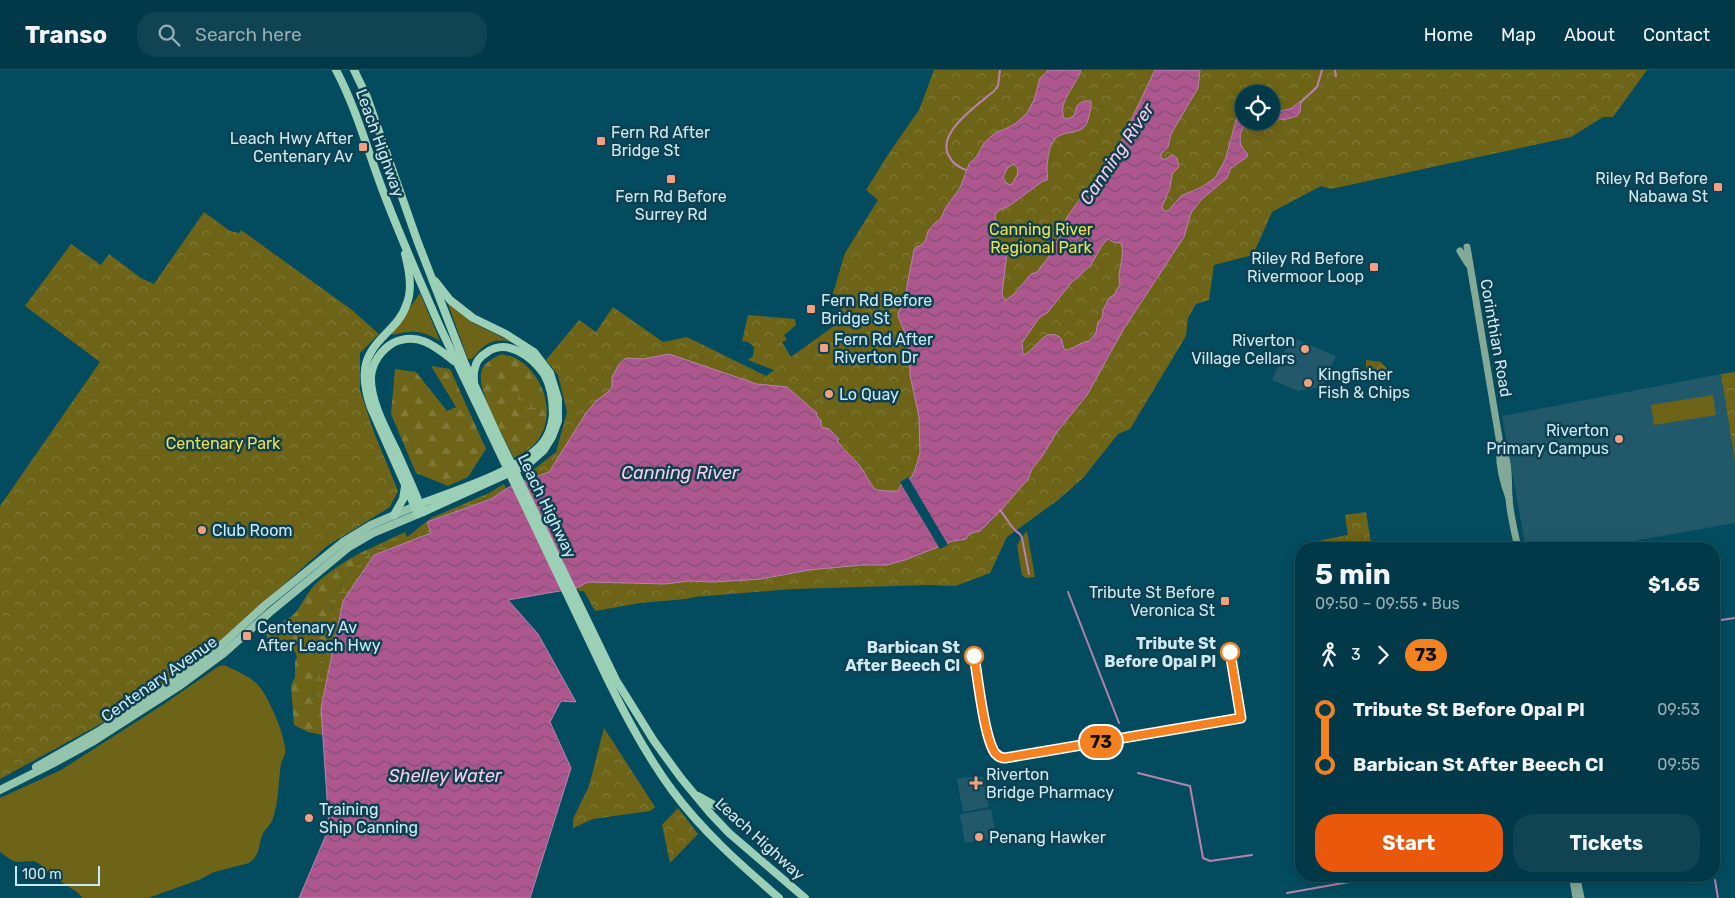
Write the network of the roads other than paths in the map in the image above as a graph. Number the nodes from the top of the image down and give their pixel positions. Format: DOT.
graph roads {
  1 [pos="336,70"];
  2 [pos="354,70"];
  3 [pos="402,240"];
  4 [pos="1464,249"];
  5 [pos="431,276"];
  6 [pos="456,362"];
  7 [pos="474,385"];
  8 [pos="498,445"];
  9 [pos="405,485"];
  10 [pos="419,509"];
  11 [pos="394,515"];
  12 [pos="1517,542"];
  13 [pos="585,623"];
  14 [pos="0,784"];
  15 [pos="0,790"];
  16 [pos="692,793"];
  17 [pos="725,807"];
  18 [pos="716,820"];
  19 [pos="720,845"];
  20 [pos="1572,882"];
  21 [pos="1577,882"];
  22 [pos="779,898"];
  23 [pos="805,898"];
  24 [pos="1576,898"];
  25 [pos="1581,898"];
  1 -- 3 [label="highway, Leach Highway"];
  2 -- 5 [label="highway, Leach Highway"];
  3 -- 6 [label="highway, Leach Highway"];
  3 -- 9 [label="highway"];
  4 -- 12 [label="main road, Corinthian Road"];
  5 -- 7 [label="highway, Leach Highway"];
  5 -- 10 [label="highway"];
  6 -- 8 [label="highway, Leach Highway"];
  6 -- 10 [label="highway"];
  7 -- 8 [label="highway, Leach Highway"];
  7 -- 10 [label="highway"];
  8 -- 13 [label="highway, Leach Highway"];
  9 -- 10 [label="highway"];
  9 -- 11 [label="highway"];
  10 -- 11 [label="main road, Centenary Avenue"];
  10 -- 15 [label="main road, Centenary Avenue"];
  11 -- 14 [label="main road, Centenary Avenue"];
  13 -- 16 [label="highway, Leach Highway"];
  13 -- 19 [label="highway, Leach Highway"];
  16 -- 17 [label="highway"];
  16 -- 18 [label="highway, Leach Highway"];
  18 -- 19 [label="highway"];
  18 -- 23 [label="highway, Leach Highway"];
  19 -- 22 [label="highway, Leach Highway"];
  20 -- 24 [label="main road"];
  21 -- 25 [label="main road"];
}
